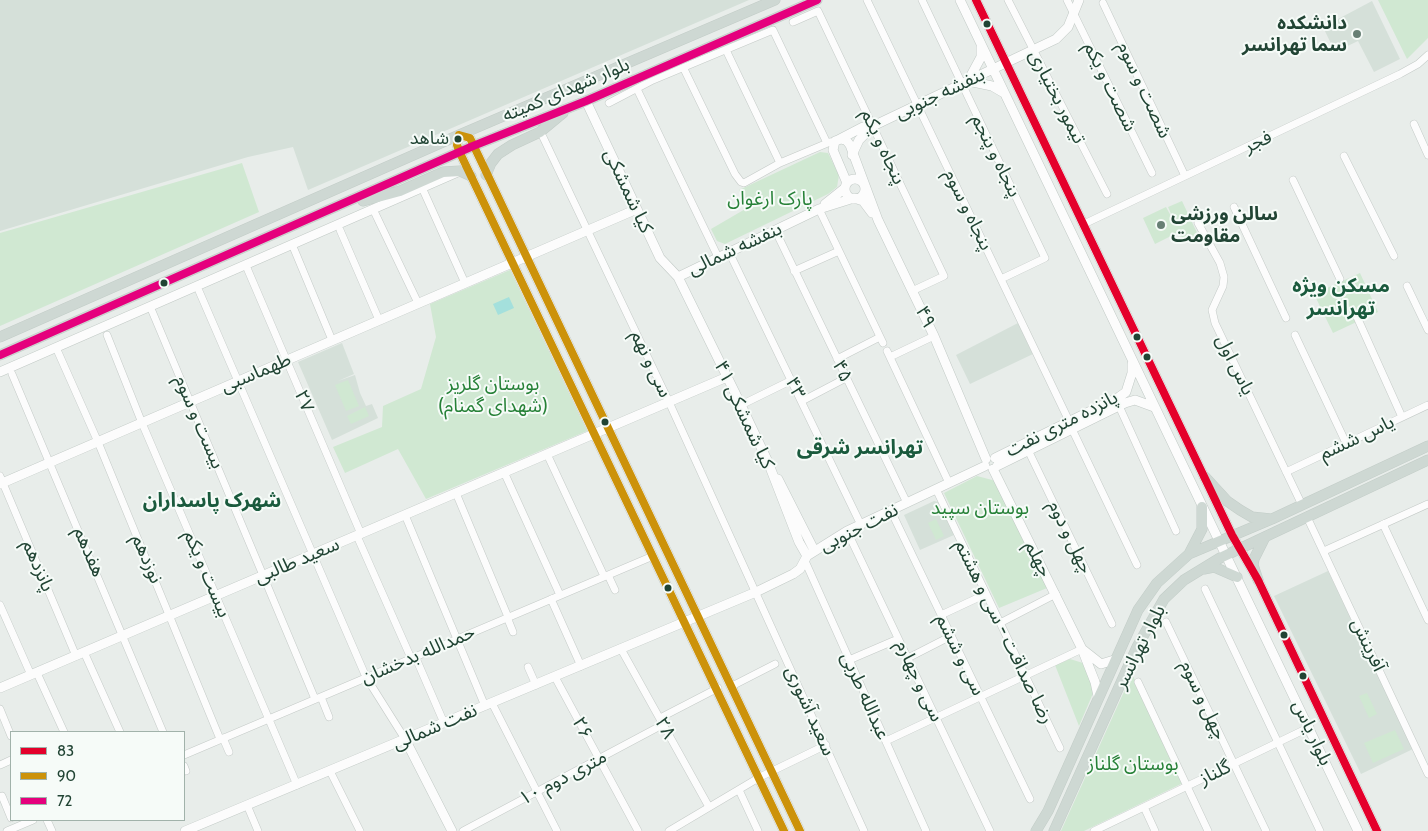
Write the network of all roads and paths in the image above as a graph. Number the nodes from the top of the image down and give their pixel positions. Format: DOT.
graph roads {
  1 [pos="775,0"];
  2 [pos="817,0"];
  3 [pos="867,0"];
  4 [pos="922,0"];
  5 [pos="960,0"];
  6 [pos="976,0"];
  7 [pos="1008,0"];
  8 [pos="1067,0"];
  9 [pos="1079,0"];
  10 [pos="1103,3"];
  11 [pos="1074,15"];
  12 [pos="793,22"];
  13 [pos="981,44"];
  14 [pos="726,50"];
  15 [pos="1032,50"];
  16 [pos="1428,55"];
  17 [pos="1006,63"];
  18 [pos="684,69"];
  19 [pos="993,69"];
  20 [pos="965,83"];
  21 [pos="637,89"];
  22 [pos="1004,93"];
  23 [pos="586,101"];
  24 [pos="609,102"];
  25 [pos="918,105"];
  26 [pos="568,108"];
  27 [pos="1414,124"];
  28 [pos="873,126"];
  29 [pos="459,135"];
  30 [pos="543,137"];
  31 [pos="838,140"];
  32 [pos="827,143"];
  33 [pos="474,146"];
  34 [pos="460,153"];
  35 [pos="852,155"];
  36 [pos="1428,155"];
  37 [pos="1344,156"];
  38 [pos="780,163"];
  39 [pos="460,171"];
  40 [pos="1152,173"];
  41 [pos="486,175"];
  42 [pos="471,176"];
  43 [pos="1185,176"];
  44 [pos="1293,180"];
  45 [pos="864,184"];
  46 [pos="846,185"];
  47 [pos="424,192"];
  48 [pos="1107,194"];
  49 [pos="854,198"];
  50 [pos="352,202"];
  51 [pos="1234,207"];
  52 [pos="374,209"];
  53 [pos="637,209"];
  54 [pos="819,209"];
  55 [pos="878,220"];
  56 [pos="1084,224"];
  57 [pos="1198,224"];
  58 [pos="340,230"];
  59 [pos="587,230"];
  60 [pos="1070,230"];
  61 [pos="779,238"];
  62 [pos="294,249"];
  63 [pos="839,250"];
  64 [pos="729,252"];
  65 [pos="1394,256"];
  66 [pos="525,257"];
  67 [pos="718,257"];
  68 [pos="513,262"];
  69 [pos="247,268"];
  70 [pos="794,271"];
  71 [pos="678,276"];
  72 [pos="1001,279"];
  73 [pos="1340,279"];
  74 [pos="465,283"];
  75 [pos="1408,286"];
  76 [pos="199,291"];
  77 [pos="912,291"];
  78 [pos="418,303"];
  79 [pos="152,311"];
  80 [pos="1357,317"];
  81 [pos="1286,318"];
  82 [pos="379,320"];
  83 [pos="1428,330"];
  84 [pos="107,335"];
  85 [pos="1294,335"];
  86 [pos="934,336"];
  87 [pos="0,337"];
  88 [pos="332,340"];
  89 [pos="58,352"];
  90 [pos="0,355"];
  91 [pos="837,359"];
  92 [pos="1132,359"];
  93 [pos="286,360"];
  94 [pos="0,372"];
  95 [pos="12,374"];
  96 [pos="727,377"];
  97 [pos="846,378"];
  98 [pos="239,380"];
  99 [pos="792,380"];
  100 [pos="191,401"];
  101 [pos="802,401"];
  102 [pos="669,402"];
  103 [pos="1117,403"];
  104 [pos="741,404"];
  105 [pos="1428,405"];
  106 [pos="1154,407"];
  107 [pos="1402,417"];
  108 [pos="142,422"];
  109 [pos="1071,425"];
  110 [pos="608,428"];
  111 [pos="594,434"];
  112 [pos="98,442"];
  113 [pos="1346,444"];
  114 [pos="1428,446"];
  115 [pos="1027,447"];
  116 [pos="547,454"];
  117 [pos="1428,460"];
  118 [pos="51,462"];
  119 [pos="991,462"];
  120 [pos="504,472"];
  121 [pos="1286,472"];
  122 [pos="1205,476"];
  123 [pos="1,481"];
  124 [pos="949,483"];
  125 [pos="936,489"];
  126 [pos="456,493"];
  127 [pos="906,503"];
  128 [pos="1428,504"];
  129 [pos="1302,505"];
  130 [pos="1202,507"];
  131 [pos="891,511"];
  132 [pos="406,515"];
  133 [pos="1307,516"];
  134 [pos="1272,519"];
  135 [pos="1383,524"];
  136 [pos="861,525"];
  137 [pos="1176,530"];
  138 [pos="847,531"];
  139 [pos="359,534"];
  140 [pos="1232,535"];
  141 [pos="1265,536"];
  142 [pos="1218,542"];
  143 [pos="1240,549"];
  144 [pos="1324,551"];
  145 [pos="312,555"];
  146 [pos="1226,555"];
  147 [pos="653,556"];
  148 [pos="809,556"];
  149 [pos="1186,556"];
  150 [pos="1137,565"];
  151 [pos="1198,570"];
  152 [pos="264,575"];
  153 [pos="606,575"];
  154 [pos="1237,577"];
  155 [pos="1258,580"];
  156 [pos="1205,589"];
  157 [pos="615,590"];
  158 [pos="756,592"];
  159 [pos="986,594"];
  160 [pos="1056,594"];
  161 [pos="560,595"];
  162 [pos="216,596"];
  163 [pos="551,598"];
  164 [pos="0,605"];
  165 [pos="941,615"];
  166 [pos="170,616"];
  167 [pos="507,617"];
  168 [pos="699,617"];
  169 [pos="1428,620"];
  170 [pos="686,622"];
  171 [pos="1166,622"];
  172 [pos="1000,623"];
  173 [pos="1112,624"];
  174 [pos="513,632"];
  175 [pos="124,635"];
  176 [pos="951,636"];
  177 [pos="457,638"];
  178 [pos="898,639"];
  179 [pos="621,649"];
  180 [pos="1082,649"];
  181 [pos="80,654"];
  182 [pos="413,657"];
  183 [pos="908,658"];
  184 [pos="849,660"];
  185 [pos="1114,660"];
  186 [pos="775,664"];
  187 [pos="581,666"];
  188 [pos="528,667"];
  189 [pos="34,674"];
  190 [pos="1025,675"];
  191 [pos="366,677"];
  192 [pos="555,677"];
  193 [pos="1138,682"];
  194 [pos="536,685"];
  195 [pos="732,686"];
  196 [pos="0,688"];
  197 [pos="718,688"];
  198 [pos="980,696"];
  199 [pos="1098,696"];
  200 [pos="318,698"];
  201 [pos="489,704"];
  202 [pos="0,709"];
  203 [pos="270,718"];
  204 [pos="329,718"];
  205 [pos="936,718"];
  206 [pos="2,721"];
  207 [pos="662,721"];
  208 [pos="444,723"];
  209 [pos="1310,727"];
  210 [pos="63,731"];
  211 [pos="119,731"];
  212 [pos="163,731"];
  213 [pos="10,734"];
  214 [pos="222,739"];
  215 [pos="405,739"];
  216 [pos="886,741"];
  217 [pos="1278,743"];
  218 [pos="826,746"];
  219 [pos="1060,748"];
  220 [pos="229,752"];
  221 [pos="185,755"];
  222 [pos="599,758"];
  223 [pos="1233,764"];
  224 [pos="330,771"];
  225 [pos="773,771"];
  226 [pos="1428,774"];
  227 [pos="760,777"];
  228 [pos="297,785"];
  229 [pos="1188,786"];
  230 [pos="739,790"];
  231 [pos="537,792"];
  232 [pos="2,796"];
  233 [pos="1030,799"];
  234 [pos="247,805"];
  235 [pos="709,807"];
  236 [pos="1144,807"];
  237 [pos="10,814"];
  238 [pos="13,821"];
  239 [pos="31,821"];
  240 [pos="15,828"];
  241 [pos="1103,829"];
  242 [pos="7,831"];
  243 [pos="185,831"];
  244 [pos="258,831"];
  245 [pos="360,831"];
  246 [pos="452,831"];
  247 [pos="462,831"];
  248 [pos="557,831"];
  249 [pos="638,831"];
  250 [pos="669,831"];
  251 [pos="758,831"];
  252 [pos="784,831"];
  253 [pos="800,831"];
  254 [pos="864,831"];
  255 [pos="926,831"];
  256 [pos="990,831"];
  257 [pos="1036,831"];
  258 [pos="1054,831"];
  259 [pos="1094,831"];
  260 [pos="1155,831"];
  261 [pos="1208,831"];
  262 [pos="1266,831"];
  263 [pos="1320,831"];
  264 [pos="1358,831"];
  265 [pos="1377,831"];
  1 -- 29 [label="main road, بلوار شهدای کمیته"];
  2 -- 23 [label="main road, بلوار شهدای کمیته"];
  3 -- 25 [label="street, پنجاه و سوم"];
  4 -- 20 [label="street, پنجاه و پنجم"];
  5 -- 13 [label="street"];
  6 -- 17 [label="street, بلوار یاس"];
  7 -- 15 [label="street, تیمور بختیاری"];
  8 -- 11 [label="street, شصت و یکم"];
  9 -- 11 [label="street, بنفشه جنوبی"];
  10 -- 43 [label="street, شصت و سوم"];
  11 -- 15 [label="street, بنفشه جنوبی"];
  11 -- 40 [label="street, شصت و یکم"];
  12 -- 28 [label="street, پنجاه و یکم"];
  13 -- 19 [label="street"];
  13 -- 20 [label="street"];
  14 -- 18 [label="street"];
  14 -- 32 [label="street"];
  14 -- 38 [label="street"];
  15 -- 17 [label="street, بنفشه جنوبی"];
  15 -- 48 [label="street, تیمور بختیاری"];
  16 -- 43 [label="street, فجر"];
  17 -- 19 [label="street, بنفشه جنوبی"];
  17 -- 56 [label="street, بلوار یاس"];
  18 -- 21 [label="street"];
  18 -- 38 [label="street, بنفشه جنوبی"];
  19 -- 20 [label="street, بنفشه جنوبی"];
  19 -- 22 [label="street"];
  20 -- 22 [label="street"];
  20 -- 25 [label="street, بنفشه جنوبی"];
  20 -- 72 [label="street, پنجاه و پنجم"];
  21 -- 24 [label="street"];
  21 -- 67 [label="street"];
  22 -- 60 [label="street"];
  23 -- 26 [label="main road, بلوار شهدای کمیته"];
  23 -- 53 [label="street, کیا شمشکی"];
  25 -- 28 [label="street, بنفشه جنوبی"];
  25 -- 72 [label="street, پنجاه و سوم"];
  26 -- 33 [label="main road, بلوار شهدای کمیته"];
  26 -- 41 [label="main road"];
  27 -- 36 [label="street"];
  28 -- 31 [label="street, بنفشه جنوبی"];
  28 -- 35 [label="street, بنفشه جنوبی"];
  28 -- 77 [label="street, پنجاه و یکم"];
  29 -- 33 [label="street"];
  29 -- 34 [label="street"];
  29 -- 87 [label="main road, بلوار شهدای کمیته"];
  30 -- 59 [label="street, سی و نهم"];
  31 -- 32 [label="street, بنفشه جنوبی"];
  31 -- 35 [label="street"];
  31 -- 46 [label="street"];
  32 -- 38 [label="street, بنفشه جنوبی"];
  33 -- 34 [label="main road, بلوار شهدای کمیته"];
  33 -- 41 [label="street"];
  34 -- 42 [label="street"];
  34 -- 50 [label="main road, بلوار شهدای کمیته"];
  35 -- 45 [label="street"];
  37 -- 65 [label="street"];
  39 -- 42 [label="main road"];
  39 -- 50 [label="main road"];
  39 -- 52 [label="street"];
  41 -- 66 [label="street"];
  42 -- 68 [label="street"];
  43 -- 56 [label="street, فجر"];
  44 -- 73 [label="street"];
  45 -- 46 [label="street"];
  45 -- 49 [label="street"];
  45 -- 55 [label="street"];
  46 -- 49 [label="street"];
  46 -- 54 [label="street, بنفشه شمالی"];
  47 -- 74 [label="street"];
  49 -- 54 [label="street, بنفشه شمالی"];
  49 -- 55 [label="street"];
  50 -- 90 [label="main road, بلوار شهدای کمیته"];
  51 -- 81 [label="street"];
  52 -- 78 [label="street"];
  52 -- 94 [label="street"];
  53 -- 59 [label="street"];
  53 -- 71 [label="street, کیا شمشکی"];
  54 -- 63 [label="street"];
  54 -- 64 [label="street, بنفشه شمالی"];
  55 -- 77 [label="street, ۴۹"];
  56 -- 60 [label="street"];
  56 -- 122 [label="street, بلوار یاس"];
  57 -- 121 [label="street, یاس اول"];
  58 -- 82 [label="street"];
  59 -- 66 [label="street"];
  59 -- 102 [label="street, سی و نهم"];
  60 -- 92 [label="street"];
  61 -- 70 [label="street, ۴۵"];
  62 -- 88 [label="street"];
  63 -- 70 [label="street"];
  63 -- 91 [label="street"];
  64 -- 67 [label="street, بنفشه شمالی"];
  64 -- 99 [label="street, ۴۳"];
  66 -- 68 [label="street, طهماسبی"];
  66 -- 110 [label="street"];
  67 -- 71 [label="street, بنفشه شمالی"];
  68 -- 74 [label="street, طهماسبی"];
  68 -- 111 [label="street"];
  69 -- 93 [label="street, ۲۷"];
  70 -- 91 [label="street, ۴۵"];
  71 -- 96 [label="street, ۴۱ کیا شمشکی"];
  72 -- 109 [label="street, پنجاه و سوم"];
  74 -- 78 [label="street, طهماسبی"];
  75 -- 83 [label="street"];
  76 -- 98 [label="street"];
  77 -- 86 [label="street, ۴۹"];
  78 -- 82 [label="street, طهماسبی"];
  79 -- 100 [label="street, بیست و سوم"];
  80 -- 107 [label="street"];
  82 -- 88 [label="street, طهماسبی"];
  84 -- 108 [label="street, بیست و یکم"];
  85 -- 113 [label="street"];
  86 -- 119 [label="street, ۴۹"];
  86 -- 124 [label="street"];
  88 -- 93 [label="street, طهماسبی"];
  89 -- 112 [label="street, نوزدهم"];
  91 -- 97 [label="street, ۴۵"];
  92 -- 103 [label="street, پانزده متری نفت"];
  92 -- 106 [label="street"];
  93 -- 98 [label="street, طهماسبی"];
  93 -- 139 [label="street, ۲۷"];
  95 -- 118 [label="street, هفدهم"];
  96 -- 102 [label="street, سعید طالبی"];
  96 -- 104 [label="street, ۴۱ کیا شمشکی"];
  97 -- 101 [label="street"];
  97 -- 127 [label="street, ۴۵"];
  98 -- 100 [label="street, طهماسبی"];
  98 -- 145 [label="street"];
  99 -- 101 [label="street, ۴۳"];
  99 -- 104 [label="street"];
  100 -- 108 [label="street, طهماسبی"];
  100 -- 152 [label="street, بیست و سوم"];
  101 -- 136 [label="street, ۴۳"];
  102 -- 110 [label="street, سعید طالبی"];
  102 -- 158 [label="street, سی و نهم"];
  103 -- 106 [label="street, پانزده متری نفت"];
  103 -- 109 [label="street, پانزده متری نفت"];
  103 -- 137 [label="street"];
  104 -- 148 [label="street, ۴۱ کیا شمشکی"];
  105 -- 107 [label="street, یاس ششم"];
  106 -- 130 [label="street"];
  107 -- 113 [label="street, یاس ششم"];
  108 -- 112 [label="street, طهماسبی"];
  108 -- 162 [label="street, بیست و یکم"];
  109 -- 115 [label="street, پانزده متری نفت"];
  109 -- 150 [label="street, پنجاه و سوم"];
  110 -- 111 [label="street, سعید طالبی"];
  110 -- 168 [label="street"];
  111 -- 116 [label="street, سعید طالبی"];
  111 -- 147 [label="street"];
  112 -- 118 [label="street, طهماسبی"];
  112 -- 166 [label="street, نوزدهم"];
  113 -- 121 [label="street, یاس ششم"];
  114 -- 129 [label="main road, بلوار تهرانسر"];
  115 -- 119 [label="street, پانزده متری نفت"];
  115 -- 173 [label="street, چهل و دوم"];
  116 -- 120 [label="street, سعید طالبی"];
  116 -- 153 [label="street"];
  117 -- 133 [label="main road, بلوار تهرانسر"];
  118 -- 123 [label="street, طهماسبی"];
  118 -- 175 [label="street, هفدهم"];
  119 -- 124 [label="street, نفت جنوبی"];
  119 -- 160 [label="street, چهلم"];
  120 -- 126 [label="street, سعید طالبی"];
  120 -- 161 [label="street"];
  121 -- 129 [label="street, یاس اول"];
  122 -- 134 [label="main road"];
  122 -- 140 [label="street, بلوار یاس"];
  123 -- 181 [label="street, پانزدهم"];
  124 -- 125 [label="street, نفت جنوبی"];
  125 -- 127 [label="street, نفت جنوبی"];
  125 -- 159 [label="street, رضا صداقت - سی و هشتم"];
  126 -- 132 [label="street, سعید طالبی"];
  126 -- 167 [label="street"];
  127 -- 131 [label="street, نفت جنوبی"];
  128 -- 135 [label="street"];
  129 -- 134 [label="main road, بلوار تهرانسر"];
  130 -- 142 [label="street, بلوار یاس"];
  130 -- 149 [label="main road"];
  131 -- 136 [label="street, نفت جنوبی"];
  131 -- 165 [label="street, سی و ششم"];
  132 -- 139 [label="street, سعید طالبی"];
  132 -- 177 [label="street"];
  133 -- 141 [label="main road, بلوار تهرانسر"];
  133 -- 144 [label="street, آفرینش"];
  134 -- 140 [label="main road, بلوار تهرانسر"];
  135 -- 144 [label="street"];
  135 -- 169 [label="street"];
  136 -- 138 [label="street, نفت جنوبی"];
  138 -- 148 [label="street, نفت جنوبی"];
  138 -- 178 [label="street, سی و چهارم"];
  139 -- 145 [label="street, سعید طالبی"];
  139 -- 182 [label="street, ۲۷"];
  140 -- 142 [label="main road, بلوار تهرانسر"];
  140 -- 143 [label="street, بلوار یاس"];
  141 -- 143 [label="main road, بلوار تهرانسر"];
  141 -- 155 [label="main road"];
  142 -- 146 [label="street, بلوار یاس"];
  142 -- 149 [label="main road, بلوار تهرانسر"];
  143 -- 146 [label="main road, بلوار تهرانسر"];
  143 -- 155 [label="street, بلوار یاس"];
  144 -- 226 [label="street, آفرینش"];
  145 -- 152 [label="street, سعید طالبی"];
  145 -- 191 [label="street"];
  146 -- 151 [label="main road, بلوار تهرانسر"];
  146 -- 154 [label="street, بلوار یاس"];
  147 -- 153 [label="street, حمدالله بدخشان"];
  147 -- 170 [label="street"];
  148 -- 158 [label="street, نفت جنوبی"];
  148 -- 184 [label="street, عبدالله طربی"];
  149 -- 151 [label="main road"];
  149 -- 185 [label="main road, بلوار تهرانسر"];
  151 -- 154 [label="main road"];
  151 -- 258 [label="main road, بلوار تهرانسر"];
  152 -- 162 [label="street, سعید طالبی"];
  152 -- 200 [label="street, بیست و سوم"];
  153 -- 157 [label="street"];
  153 -- 161 [label="street, حمدالله بدخشان"];
  154 -- 209 [label="street, بلوار یاس"];
  155 -- 265 [label="street, بلوار یاس"];
  156 -- 217 [label="street"];
  158 -- 168 [label="street, نفت جنوبی"];
  158 -- 218 [label="street, سعید آشوری"];
  159 -- 165 [label="street"];
  159 -- 172 [label="street, رضا صداقت - سی و هشتم"];
  160 -- 172 [label="street"];
  160 -- 180 [label="street, چهلم"];
  161 -- 163 [label="street, حمدالله بدخشان"];
  162 -- 166 [label="street, سعید طالبی"];
  162 -- 203 [label="street, بیست و یکم"];
  163 -- 167 [label="street, حمدالله بدخشان"];
  163 -- 187 [label="street"];
  164 -- 189 [label="street"];
  165 -- 176 [label="street, سی و ششم"];
  166 -- 175 [label="street, سعید طالبی"];
  166 -- 214 [label="street, نوزدهم"];
  167 -- 174 [label="street"];
  167 -- 177 [label="street, حمدالله بدخشان"];
  168 -- 170 [label="street, نفت جنوبی"];
  168 -- 195 [label="street"];
  170 -- 179 [label="street, نفت شمالی"];
  170 -- 197 [label="street"];
  171 -- 223 [label="street, چهل و سوم"];
  172 -- 190 [label="street, رضا صداقت - سی و هشتم"];
  175 -- 181 [label="street, سعید طالبی"];
  175 -- 212 [label="street, هفدهم"];
  176 -- 183 [label="street"];
  176 -- 198 [label="street, سی و ششم"];
  177 -- 182 [label="street, حمدالله بدخشان"];
  177 -- 201 [label="street"];
  178 -- 183 [label="street, سی و چهارم"];
  178 -- 184 [label="street"];
  179 -- 187 [label="street, نفت شمالی"];
  179 -- 207 [label="street, ۲۸"];
  180 -- 185 [label="street"];
  180 -- 190 [label="street"];
  180 -- 199 [label="street, چهلم"];
  181 -- 189 [label="street, سعید طالبی"];
  181 -- 211 [label="street, پانزدهم"];
  182 -- 191 [label="street, حمدالله بدخشان"];
  182 -- 208 [label="street, ۲۷"];
  183 -- 205 [label="street, سی و چهارم"];
  184 -- 216 [label="street, عبدالله طربی"];
  185 -- 199 [label="main road, بلوار تهرانسر"];
  186 -- 195 [label="street"];
  187 -- 192 [label="street, نفت شمالی"];
  188 -- 194 [label="street"];
  189 -- 196 [label="street, سعید طالبی"];
  189 -- 210 [label="street"];
  190 -- 198 [label="street"];
  190 -- 219 [label="street, رضا صداقت - سی و هشتم"];
  191 -- 200 [label="street, حمدالله بدخشان"];
  191 -- 215 [label="street"];
  192 -- 194 [label="street, نفت شمالی"];
  192 -- 222 [label="street, ۲۶"];
  193 -- 229 [label="street"];
  194 -- 201 [label="street, نفت شمالی"];
  195 -- 225 [label="street"];
  197 -- 207 [label="street, ۱۰ متری دوم"];
  197 -- 227 [label="street"];
  198 -- 205 [label="street"];
  198 -- 233 [label="street, سی و ششم"];
  199 -- 257 [label="main road, بلوار تهرانسر"];
  200 -- 203 [label="street, حمدالله بدخشان"];
  200 -- 204 [label="street, بیست و سوم"];
  201 -- 208 [label="street, نفت شمالی"];
  201 -- 231 [label="street"];
  202 -- 206 [label="street"];
  203 -- 214 [label="street, حمدالله بدخشان"];
  203 -- 228 [label="street, بیست و یکم"];
  205 -- 216 [label="street"];
  205 -- 256 [label="street, سی و چهارم"];
  206 -- 213 [label="street"];
  207 -- 222 [label="street, ۱۰ متری دوم"];
  207 -- 235 [label="street, ۲۸"];
  208 -- 215 [label="street, نفت شمالی"];
  209 -- 217 [label="street, گلناز"];
  209 -- 264 [label="street, بلوار یاس"];
  214 -- 220 [label="street, نوزدهم"];
  214 -- 221 [label="street, حمدالله بدخشان"];
  215 -- 224 [label="street, نفت شمالی"];
  215 -- 246 [label="street"];
  216 -- 255 [label="street, عبدالله طربی"];
  217 -- 223 [label="street, گلناز"];
  217 -- 263 [label="street"];
  218 -- 225 [label="street"];
  218 -- 254 [label="street, سعید آشوری"];
  222 -- 231 [label="street, ۱۰ متری دوم"];
  222 -- 249 [label="street, ۲۶"];
  223 -- 229 [label="street, گلناز"];
  223 -- 262 [label="street, چهل و سوم"];
  224 -- 228 [label="street, نفت شمالی"];
  224 -- 245 [label="street"];
  225 -- 227 [label="street"];
  225 -- 253 [label="street"];
  227 -- 230 [label="street"];
  227 -- 252 [label="street"];
  228 -- 234 [label="street, نفت شمالی"];
  229 -- 236 [label="street, گلناز"];
  229 -- 261 [label="street"];
  230 -- 235 [label="street"];
  230 -- 251 [label="street"];
  231 -- 247 [label="street, ۱۰ متری دوم"];
  231 -- 248 [label="street"];
  232 -- 237 [label="street"];
  234 -- 243 [label="street, نفت شمالی"];
  234 -- 244 [label="street"];
  235 -- 250 [label="street"];
  236 -- 241 [label="street, گلناز"];
  236 -- 260 [label="street"];
  238 -- 240 [label="street"];
  239 -- 240 [label="street"];
  240 -- 242 [label="street"];
  241 -- 259 [label="street, گلناز"];
}
